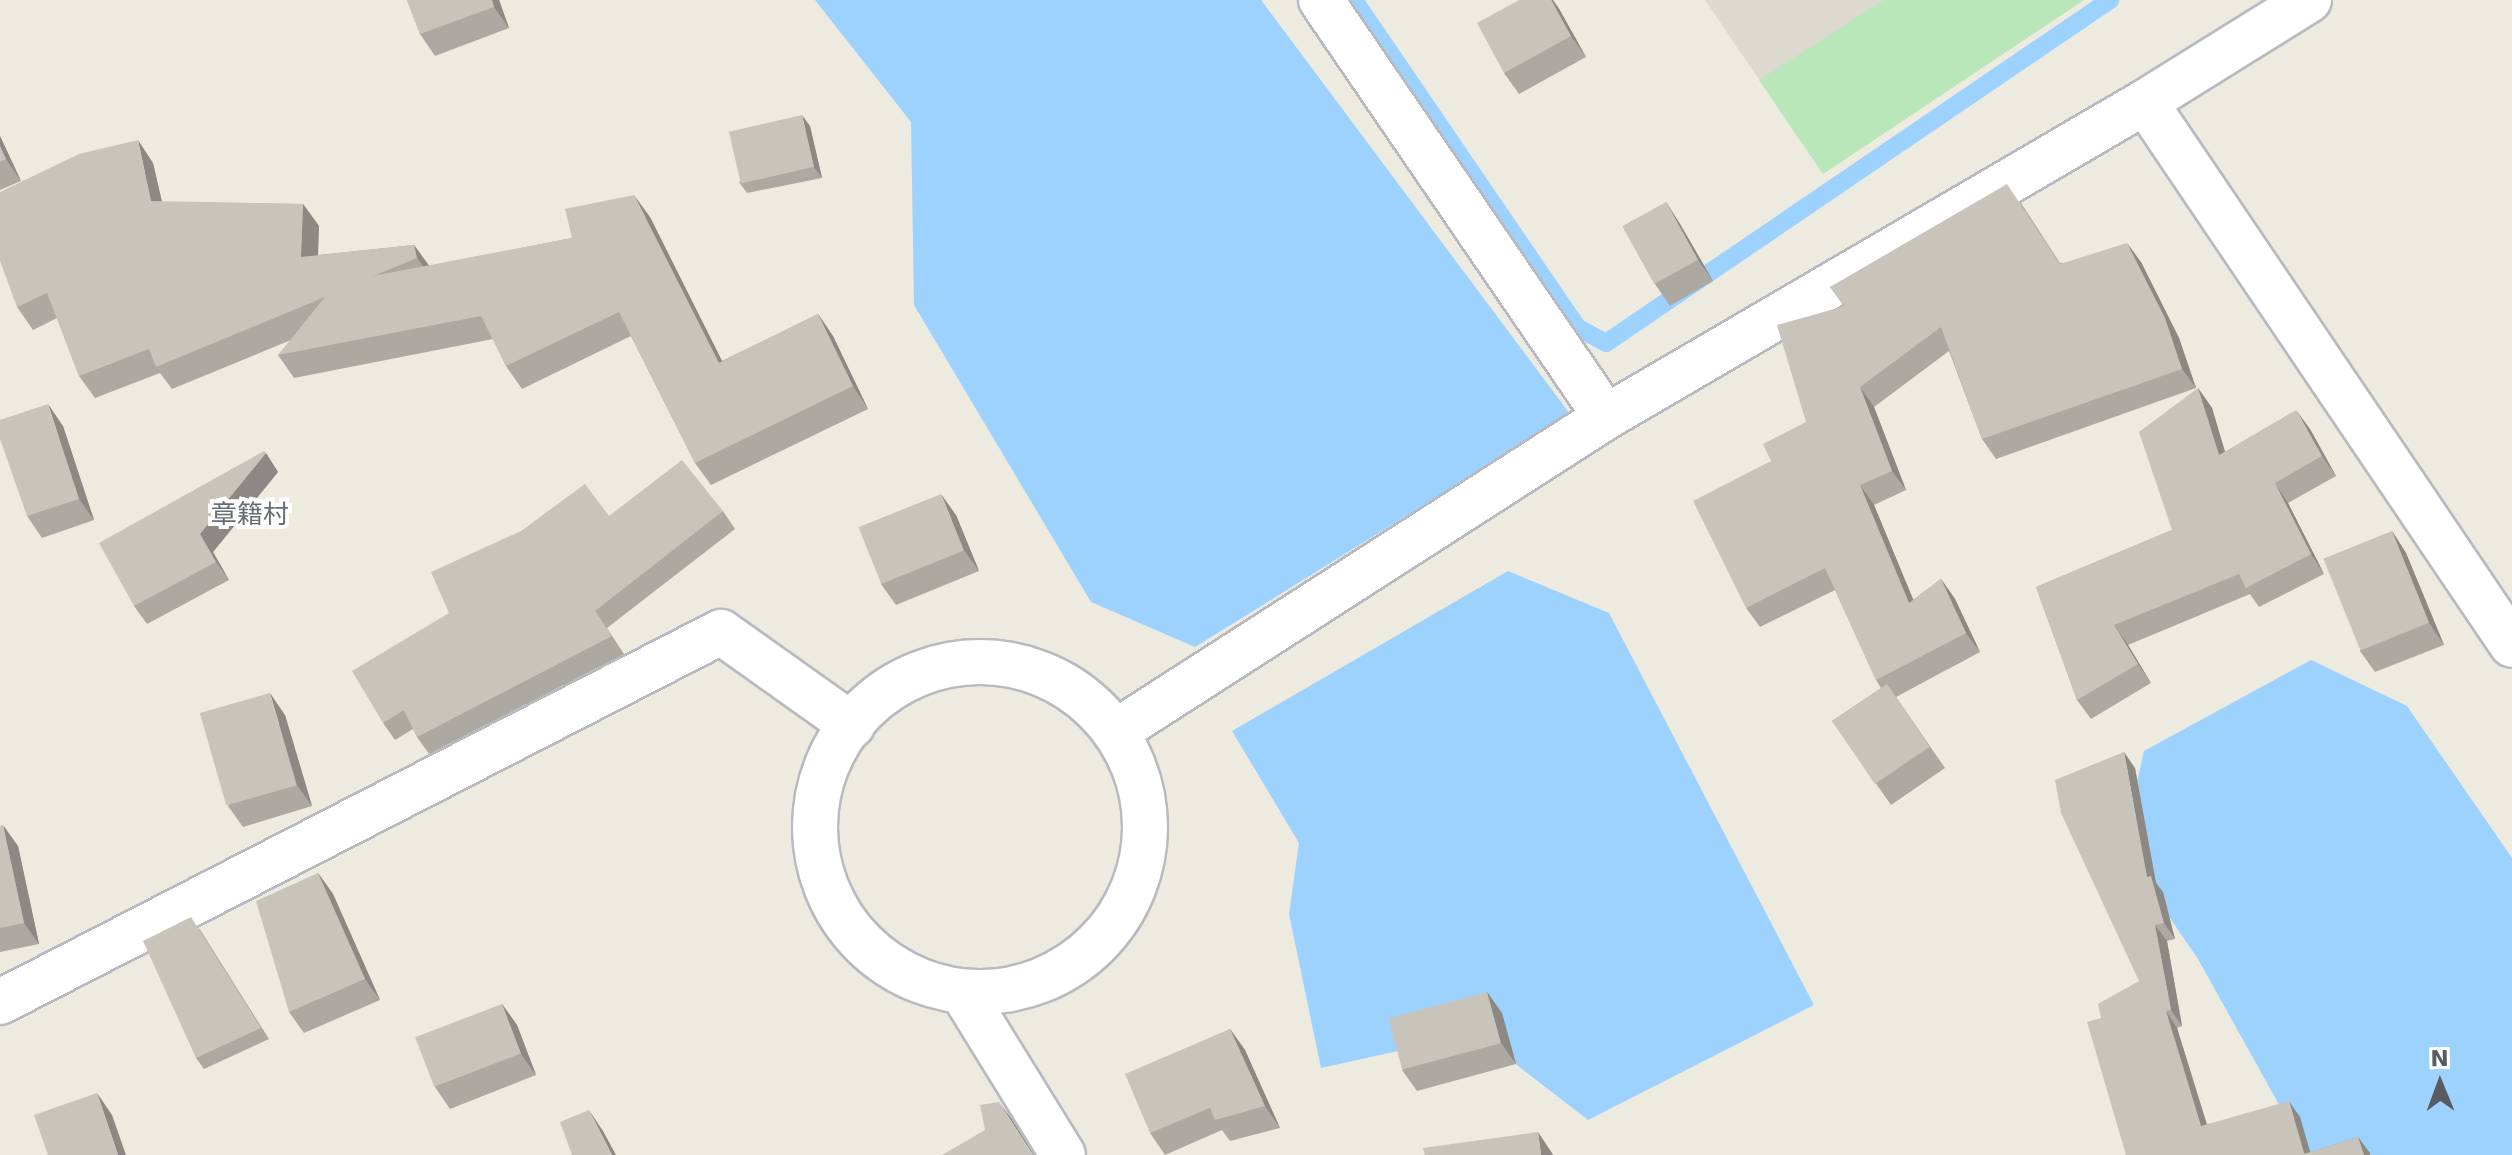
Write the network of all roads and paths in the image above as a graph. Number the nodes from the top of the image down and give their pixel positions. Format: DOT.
graph roads {
  1 [pos="1321,0"];
  2 [pos="2309,0"];
  3 [pos="2145,102"];
  4 [pos="1606,417"];
  5 [pos="2512,645"];
  6 [pos="852,725"];
  7 [pos="1117,731"];
  8 [pos="963,993"];
  9 [pos="0,1002"];
  10 [pos="1063,1155"];
  1 -- 4 [label="street"];
  2 -- 3 [label="street"];
  3 -- 4 [label="street"];
  3 -- 5 [label="street"];
  4 -- 7 [label="street"];
  6 -- 7 [label="street"];
  6 -- 8 [label="street"];
  6 -- 9 [label="street"];
  7 -- 8 [label="street"];
  8 -- 10 [label="street"];
}
